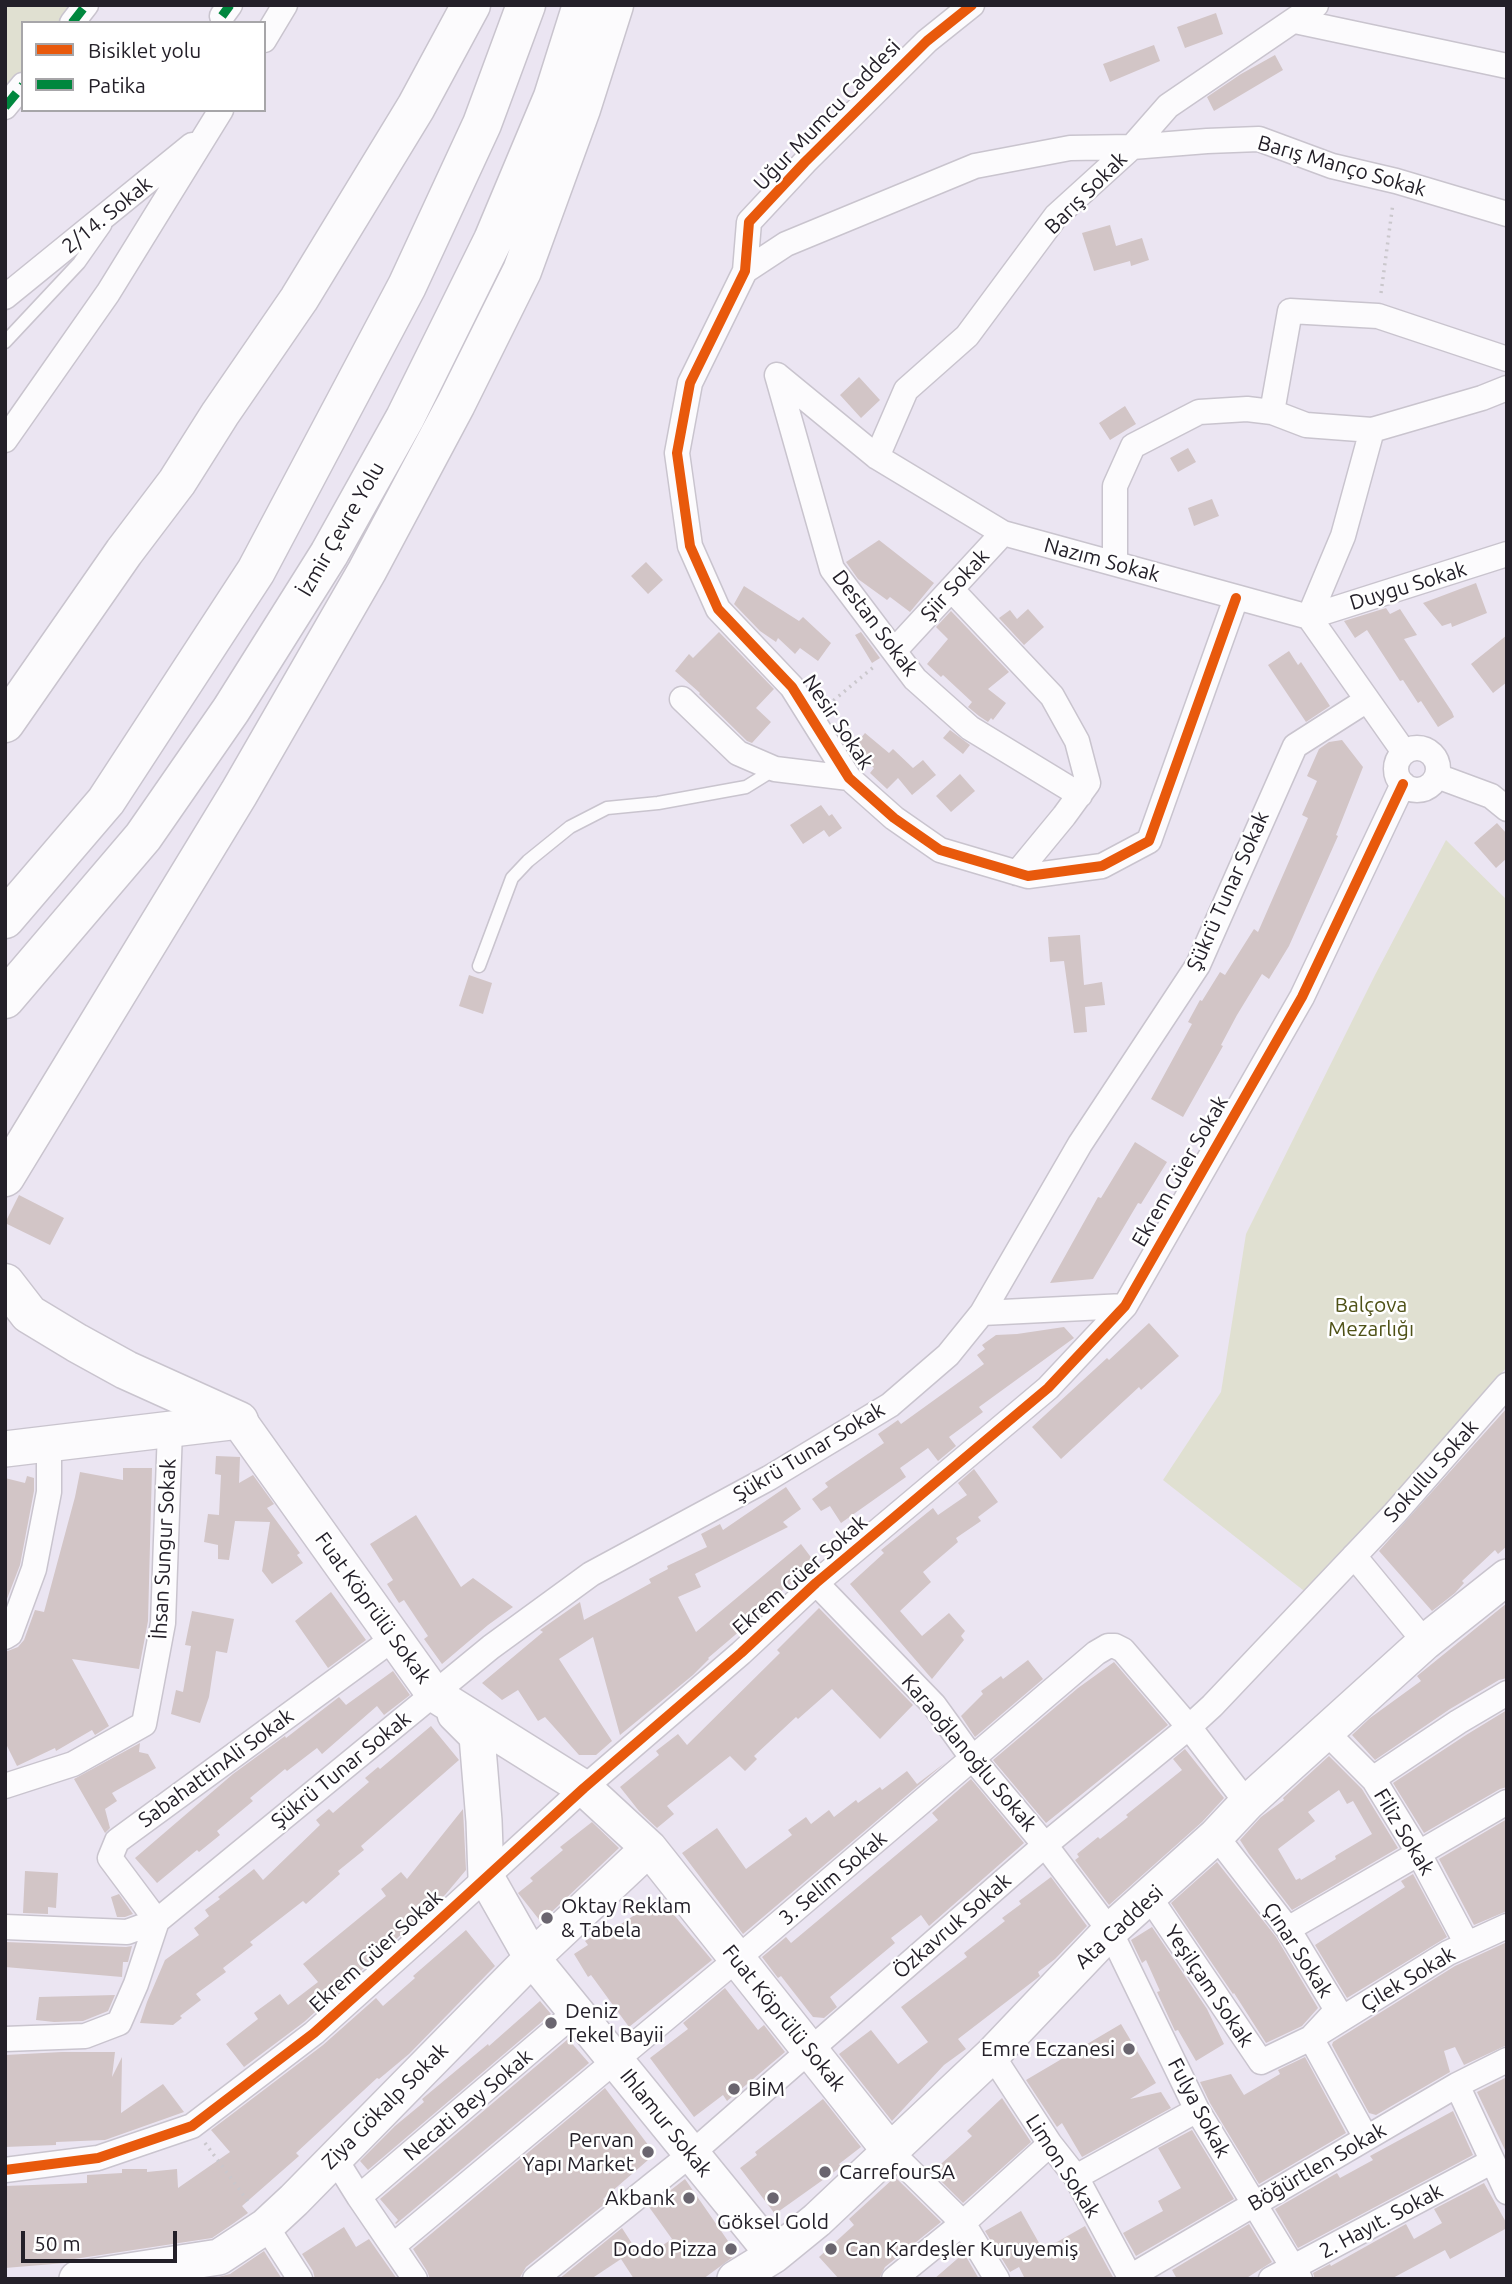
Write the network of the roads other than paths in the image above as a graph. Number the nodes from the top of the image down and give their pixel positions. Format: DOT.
graph roads {
  1 [pos="86,5"];
  2 [pos="285,5"];
  3 [pos="471,5"];
  4 [pos="526,5"];
  5 [pos="582,5"];
  6 [pos="614,5"];
  7 [pos="972,5"];
  8 [pos="1316,5"];
  9 [pos="74,21"];
  10 [pos="1295,21"];
  11 [pos="266,37"];
  12 [pos="1507,66"];
  13 [pos="21,87"];
  14 [pos="5,107"];
  15 [pos="220,112"];
  16 [pos="207,132"];
  17 [pos="1132,147"];
  18 [pos="119,205"];
  19 [pos="1507,214"];
  20 [pos="745,271"];
  21 [pos="5,297"];
  22 [pos="5,342"];
  23 [pos="1507,359"];
  24 [pos="776,374"];
  25 [pos="1507,388"];
  26 [pos="1272,412"];
  27 [pos="1372,430"];
  28 [pos="5,440"];
  29 [pos="877,457"];
  30 [pos="1003,533"];
  31 [pos="1507,554"];
  32 [pos="1115,563"];
  33 [pos="951,589"];
  34 [pos="1236,598"];
  35 [pos="1309,617"];
  36 [pos="894,650"];
  37 [pos="682,699"];
  38 [pos="1367,700"];
  39 [pos="5,723"];
  40 [pos="1404,752"];
  41 [pos="775,769"];
  42 [pos="1437,776"];
  43 [pos="849,778"];
  44 [pos="1403,784"];
  45 [pos="1080,795"];
  46 [pos="1502,796"];
  47 [pos="1017,873"];
  48 [pos="5,919"];
  49 [pos="480,966"];
  50 [pos="5,999"];
  51 [pos="5,1177"];
  52 [pos="5,1283"];
  53 [pos="1125,1307"];
  54 [pos="982,1313"];
  55 [pos="1507,1385"];
  56 [pos="239,1421"];
  57 [pos="170,1430"];
  58 [pos="49,1444"];
  59 [pos="5,1449"];
  60 [pos="1354,1556"];
  61 [pos="1507,1577"];
  62 [pos="816,1583"];
  63 [pos="5,1637"];
  64 [pos="394,1638"];
  65 [pos="1425,1642"];
  66 [pos="1507,1693"];
  67 [pos="435,1694"];
  68 [pos="1189,1727"];
  69 [pos="1325,1731"];
  70 [pos="973,1759"];
  71 [pos="1374,1780"];
  72 [pos="5,1786"];
  73 [pos="584,1788"];
  74 [pos="1507,1802"];
  75 [pos="1247,1803"];
  76 [pos="1216,1836"];
  77 [pos="1045,1844"];
  78 [pos="649,1848"];
  79 [pos="1418,1852"];
  80 [pos="485,1877"];
  81 [pos="1150,1898"];
  82 [pos="158,1921"];
  83 [pos="1507,1926"];
  84 [pos="5,1927"];
  85 [pos="1288,1929"];
  86 [pos="1111,1931"];
  87 [pos="1468,1944"];
  88 [pos="532,1958"];
  89 [pos="737,1959"];
  90 [pos="576,2012"];
  91 [pos="1311,2038"];
  92 [pos="5,2039"];
  93 [pos="810,2050"];
  94 [pos="992,2055"];
  95 [pos="615,2060"];
  96 [pos="1507,2060"];
  97 [pos="1457,2085"];
  98 [pos="1196,2110"];
  99 [pos="1366,2138"];
  100 [pos="1050,2144"];
  101 [pos="890,2151"];
  102 [pos="691,2154"];
  103 [pos="334,2157"];
  104 [pos="1491,2162"];
  105 [pos="5,2170"];
  106 [pos="1076,2178"];
  107 [pos="1507,2192"];
  108 [pos="359,2197"];
  109 [pos="1254,2204"];
  110 [pos="963,2223"];
  111 [pos="266,2226"];
  112 [pos="393,2246"];
  113 [pos="752,2271"];
  114 [pos="1297,2273"];
  115 [pos="1130,2278"];
  116 [pos="77,2279"];
  117 [pos="300,2279"];
  118 [pos="415,2279"];
  119 [pos="535,2279"];
  120 [pos="894,2279"];
  121 [pos="997,2279"];
  122 [pos="1271,2279"];
  1 -- 9 [label="street"];
  2 -- 11 [label="street"];
  3 -- 39 [label="highway"];
  4 -- 48 [label="highway"];
  5 -- 50 [label="highway, İzmir Çevre Yolu"];
  6 -- 51 [label="highway"];
  7 -- 20 [label="street, Uğur Mumcu Caddesi"];
  8 -- 10 [label="street, Barış Sokak"];
  10 -- 12 [label="street"];
  10 -- 17 [label="street, Barış Sokak"];
  13 -- 14 [label="street"];
  15 -- 16 [label="street"];
  16 -- 18 [label="street, 2/14. Sokak"];
  16 -- 28 [label="street"];
  17 -- 19 [label="street, Barış Manço Sokak"];
  17 -- 20 [label="street, Barış Manço Sokak"];
  17 -- 29 [label="street, Barış Sokak"];
  18 -- 21 [label="street, 2/14. Sokak"];
  18 -- 22 [label="lane"];
  20 -- 43 [label="street, Nesir Sokak"];
  23 -- 26 [label="street"];
  24 -- 29 [label="street, Nazım Sokak"];
  24 -- 36 [label="street, Destan Sokak"];
  25 -- 27 [label="street"];
  26 -- 27 [label="street"];
  26 -- 32 [label="street"];
  27 -- 35 [label="street"];
  29 -- 30 [label="street, Nazım Sokak"];
  30 -- 32 [label="street, Nazım Sokak"];
  30 -- 33 [label="street, Şiir Sokak"];
  31 -- 35 [label="street, Duygu Sokak"];
  32 -- 34 [label="street, Nazım Sokak"];
  33 -- 36 [label="street, Şiir Sokak"];
  33 -- 45 [label="street"];
  34 -- 35 [label="street, Nazım Sokak"];
  34 -- 47 [label="street, Nesir Sokak"];
  35 -- 38 [label="street"];
  36 -- 45 [label="street, Destan Sokak"];
  37 -- 41 [label="street"];
  38 -- 40 [label="street"];
  38 -- 54 [label="street, Şükrü Tunar Sokak"];
  40 -- 42 [label="street"];
  40 -- 44 [label="street"];
  41 -- 43 [label="street"];
  41 -- 49 [label="lane"];
  42 -- 44 [label="street"];
  42 -- 46 [label="street"];
  43 -- 47 [label="street, Nesir Sokak"];
  44 -- 53 [label="street, Ekrem Güer Sokak"];
  45 -- 47 [label="street"];
  52 -- 56 [label="highway"];
  53 -- 54 [label="street"];
  53 -- 62 [label="street, Ekrem Güer Sokak"];
  54 -- 67 [label="street, Şükrü Tunar Sokak"];
  55 -- 60 [label="street, Sokullu Sokak"];
  56 -- 57 [label="main road"];
  56 -- 64 [label="main road, Fuat Köprülü Sokak"];
  57 -- 58 [label="main road"];
  57 -- 72 [label="street, İhsan Sungur Sokak"];
  58 -- 59 [label="main road"];
  58 -- 63 [label="street"];
  60 -- 65 [label="street"];
  60 -- 68 [label="street, Özkavruk Sokak"];
  61 -- 65 [label="main road, Ata Caddesi"];
  62 -- 70 [label="street, Karaoğlanoğlu Sokak"];
  62 -- 73 [label="street, Ekrem Güer Sokak"];
  64 -- 67 [label="main road, Fuat Köprülü Sokak"];
  64 -- 82 [label="street, SabahattinAli Sokak"];
  65 -- 69 [label="main road, Ata Caddesi"];
  66 -- 71 [label="street"];
  67 -- 73 [label="main road, Fuat Köprülü Sokak"];
  67 -- 80 [label="main road"];
  67 -- 82 [label="street, Şükrü Tunar Sokak"];
  68 -- 70 [label="street, 3. Selim Sokak"];
  68 -- 75 [label="street, 3. Selim Sokak"];
  68 -- 77 [label="street, Özkavruk Sokak"];
  69 -- 71 [label="street, Filiz Sokak"];
  69 -- 75 [label="main road, Ata Caddesi"];
  70 -- 77 [label="street, Karaoğlanoğlu Sokak"];
  70 -- 89 [label="street, 3. Selim Sokak"];
  71 -- 79 [label="street, Filiz Sokak"];
  73 -- 78 [label="main road, Fuat Köprülü Sokak"];
  73 -- 80 [label="street, Ekrem Güer Sokak"];
  74 -- 79 [label="street"];
  75 -- 76 [label="main road, Ata Caddesi"];
  76 -- 81 [label="main road, Ata Caddesi"];
  76 -- 85 [label="street, Çınar Sokak"];
  77 -- 86 [label="street, Karaoğlanoğlu Sokak"];
  77 -- 93 [label="street, Özkavruk Sokak"];
  78 -- 88 [label="main road, Ziya Gökalp Sokak"];
  78 -- 89 [label="main road, Fuat Köprülü Sokak"];
  79 -- 85 [label="street"];
  79 -- 87 [label="street, Filiz Sokak"];
  80 -- 88 [label="main road, Ihlamur Sokak"];
  80 -- 105 [label="street, Ekrem Güer Sokak"];
  81 -- 86 [label="main road, Ata Caddesi"];
  81 -- 91 [label="street, Yeşilçam Sokak"];
  82 -- 84 [label="street, Şükrü Tunar Sokak"];
  82 -- 92 [label="street"];
  83 -- 87 [label="street, Çilek Sokak"];
  85 -- 91 [label="street, Çınar Sokak"];
  86 -- 94 [label="main road, Ata Caddesi"];
  86 -- 98 [label="street, Fulya Sokak"];
  87 -- 91 [label="street, Çilek Sokak"];
  88 -- 90 [label="main road, Ihlamur Sokak"];
  88 -- 103 [label="main road, Ziya Gökalp Sokak"];
  89 -- 93 [label="main road, Fuat Köprülü Sokak"];
  89 -- 95 [label="street, 3. Selim Sokak"];
  90 -- 95 [label="main road, Ihlamur Sokak"];
  90 -- 108 [label="street, Necati Bey Sokak"];
  91 -- 99 [label="street"];
  93 -- 101 [label="main road, Fuat Köprülü Sokak"];
  93 -- 102 [label="street, Özkavruk Sokak"];
  94 -- 100 [label="street, Limon Sokak"];
  94 -- 101 [label="main road, Ata Caddesi"];
  95 -- 102 [label="main road, Ihlamur Sokak"];
  95 -- 112 [label="street, 3. Selim Sokak"];
  96 -- 97 [label="street, Böğürtlen Sokak"];
  97 -- 99 [label="street, Böğürtlen Sokak"];
  97 -- 104 [label="street"];
  98 -- 106 [label="street"];
  98 -- 109 [label="street, Fulya Sokak"];
  99 -- 109 [label="street, Böğürtlen Sokak"];
  100 -- 106 [label="street, Limon Sokak"];
  100 -- 110 [label="street"];
  101 -- 110 [label="street"];
  101 -- 113 [label="main road, Ata Caddesi"];
  102 -- 113 [label="main road, Ihlamur Sokak"];
  102 -- 119 [label="street, Özkavruk Sokak"];
  103 -- 108 [label="street"];
  103 -- 111 [label="main road, Ziya Gökalp Sokak"];
  104 -- 107 [label="street"];
  104 -- 114 [label="street, 2. Hayıt. Sokak"];
  106 -- 115 [label="street, Limon Sokak"];
  108 -- 112 [label="street"];
  109 -- 114 [label="street, Fulya Sokak"];
  109 -- 115 [label="street, Böğürtlen Sokak"];
  110 -- 120 [label="street"];
  110 -- 121 [label="street"];
  111 -- 116 [label="main road, Ziya Gökalp Sokak"];
  111 -- 117 [label="street"];
  112 -- 118 [label="street"];
  114 -- 122 [label="street, 2. Hayıt. Sokak"];
}
